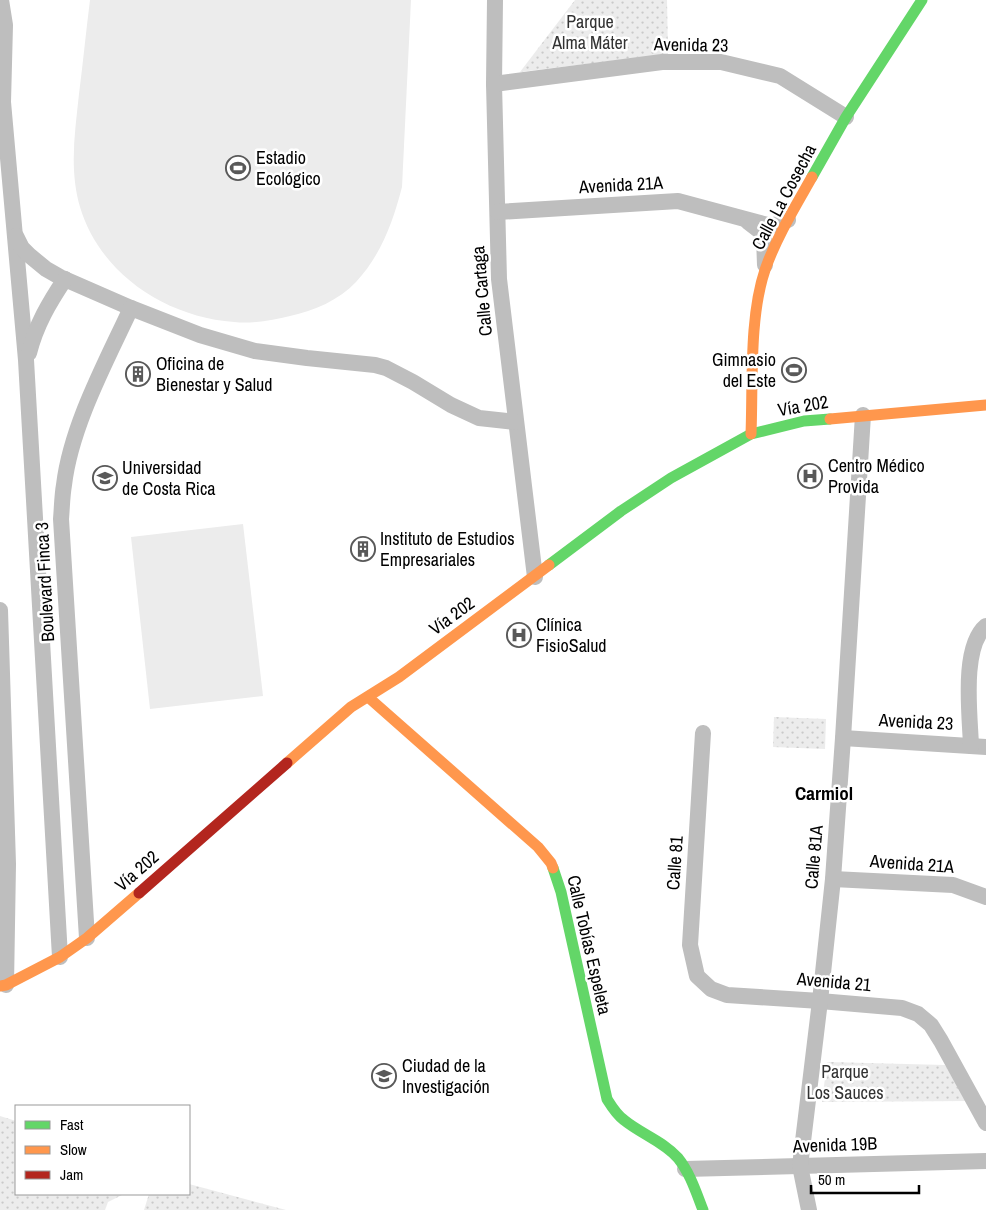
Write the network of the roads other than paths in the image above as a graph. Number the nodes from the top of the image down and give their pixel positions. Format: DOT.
graph roads {
  1 [pos="0,0"];
  2 [pos="496,0"];
  3 [pos="922,0"];
  4 [pos="494,84"];
  5 [pos="846,117"];
  6 [pos="498,212"];
  7 [pos="744,219"];
  8 [pos="788,220"];
  9 [pos="16,235"];
  10 [pos="765,270"];
  11 [pos="65,279"];
  12 [pos="131,308"];
  13 [pos="26,366"];
  14 [pos="986,405"];
  15 [pos="862,415"];
  16 [pos="516,422"];
  17 [pos="751,434"];
  18 [pos="535,577"];
  19 [pos="0,610"];
  20 [pos="986,626"];
  21 [pos="368,697"];
  22 [pos="703,734"];
  23 [pos="843,738"];
  24 [pos="978,746"];
  25 [pos="833,879"];
  26 [pos="986,897"];
  27 [pos="87,938"];
  28 [pos="60,957"];
  29 [pos="3,986"];
  30 [pos="711,989"];
  31 [pos="820,1000"];
  32 [pos="986,1123"];
  33 [pos="986,1161"];
  34 [pos="800,1166"];
  35 [pos="685,1168"];
  36 [pos="702,1210"];
  37 [pos="810,1210"];
  1 -- 9 [label="street, Boulevard Finca 3"];
  2 -- 4 [label="street, Calle Cartaga"];
  3 -- 5 [label="main road, Calle La Cosecha"];
  4 -- 5 [label="street, Avenida 23"];
  4 -- 6 [label="street, Calle Cartaga"];
  5 -- 8 [label="main road, Calle La Cosecha"];
  6 -- 7 [label="street, Avenida 21A"];
  6 -- 16 [label="street, Calle Cartaga"];
  7 -- 8 [label="street, Avenida 21A"];
  7 -- 10 [label="street, Avenida 21A"];
  8 -- 10 [label="main road, Calle La Cosecha"];
  9 -- 11 [label="street, Boulevard Finca 3"];
  9 -- 13 [label="street, Boulevard Finca 3"];
  10 -- 17 [label="main road, Calle La Cosecha"];
  11 -- 12 [label="street, Boulevard Finca 3"];
  11 -- 13 [label="street, Boulevard Finca 3"];
  12 -- 16 [label="street"];
  12 -- 27 [label="street, Boulevard Finca 3"];
  13 -- 28 [label="street, Boulevard Finca 3"];
  14 -- 15 [label="main road, Vía 202"];
  15 -- 17 [label="main road, Vía 202"];
  15 -- 23 [label="street, Calle 81A"];
  16 -- 18 [label="street, Calle Cartaga"];
  17 -- 18 [label="main road, Vía 202"];
  18 -- 21 [label="main road, Vía 202"];
  19 -- 29 [label="street"];
  20 -- 24 [label="street"];
  21 -- 27 [label="main road, Vía 202"];
  21 -- 35 [label="main road, Calle Tobías Espeleta"];
  22 -- 30 [label="street, Calle 81"];
  23 -- 24 [label="street, Avenida 23"];
  23 -- 25 [label="street, Calle 81A"];
  25 -- 26 [label="street, Avenida 21A"];
  25 -- 31 [label="street, Calle 81A"];
  27 -- 28 [label="main road, Vía 202"];
  28 -- 29 [label="main road, Vía 202"];
  30 -- 31 [label="street, Avenida 21"];
  31 -- 32 [label="street, Avenida 21"];
  31 -- 34 [label="street, Calle 81A"];
  33 -- 34 [label="street, Avenida 19B"];
  34 -- 35 [label="street, Avenida 19B"];
  34 -- 37 [label="street, Calle 81A"];
  35 -- 36 [label="main road, Calle Tobías Espeleta"];
}
